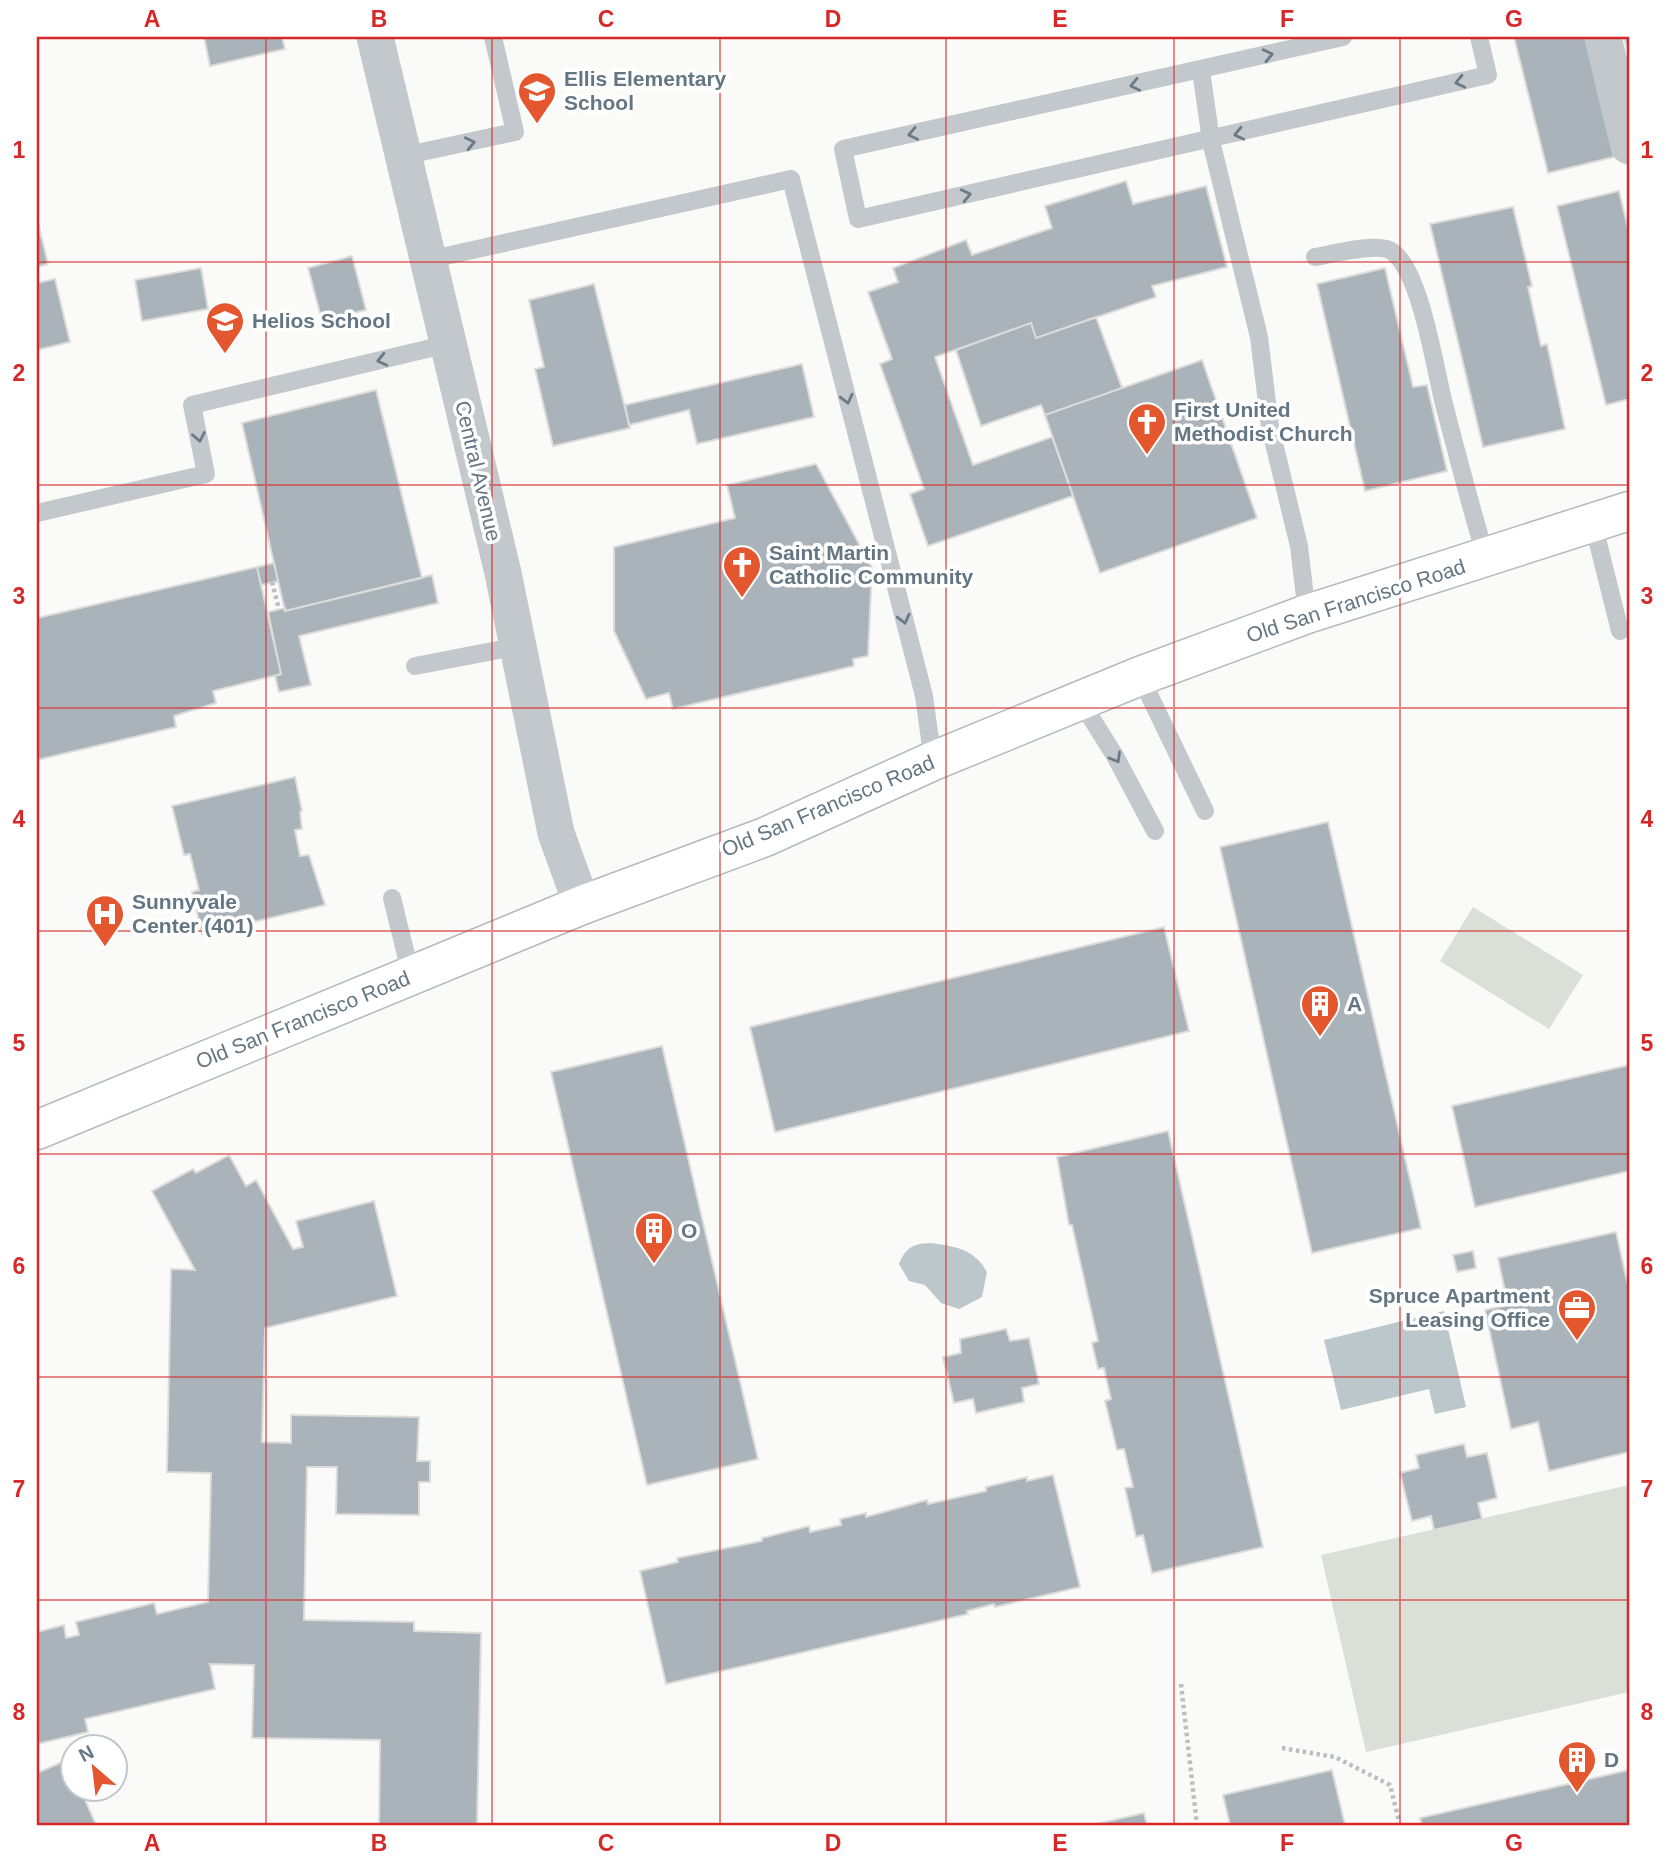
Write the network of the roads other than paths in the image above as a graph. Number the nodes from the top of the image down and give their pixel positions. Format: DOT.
graph roads {
  1 [pos="374,37"];
  2 [pos="493,37"];
  3 [pos="1343,37"];
  4 [pos="1479,37"];
  5 [pos="1603,37"];
  6 [pos="1201,70"];
  7 [pos="1211,141"];
  8 [pos="1629,146"];
  9 [pos="403,156"];
  10 [pos="1315,257"];
  11 [pos="428,260"];
  12 [pos="448,344"];
  13 [pos="1629,511"];
  14 [pos="37,513"];
  15 [pos="1593,523"];
  16 [pos="1486,558"];
  17 [pos="1307,614"];
  18 [pos="1620,631"];
  19 [pos="519,646"];
  20 [pos="415,666"];
  21 [pos="1140,676"];
  22 [pos="1080,700"];
  23 [pos="933,761"];
  24 [pos="1205,811"];
  25 [pos="1155,831"];
  26 [pos="392,898"];
  27 [pos="582,905"];
  28 [pos="411,975"];
  29 [pos="37,1129"];
  1 -- 9 [label="street, Central Avenue"];
  9 -- 2 [label="lane, one-way"];
  6 -- 3 [label="lane, one-way"];
  4 -- 7 [label="lane, one-way"];
  5 -- 8 [label="street"];
  6 -- 7 [label="lane"];
  6 -- 7 [label="lane, one-way"];
  7 -- 17 [label="lane"];
  9 -- 11 [label="street, Central Avenue"];
  10 -- 16 [label="lane"];
  11 -- 12 [label="street, Central Avenue"];
  11 -- 23 [label="lane, one-way"];
  12 -- 14 [label="lane, one-way"];
  12 -- 19 [label="street, Central Avenue"];
  13 -- 15 [label="main road, Old San Francisco Road"];
  15 -- 16 [label="main road, Old San Francisco Road"];
  15 -- 18 [label="lane"];
  16 -- 17 [label="main road, Old San Francisco Road"];
  17 -- 21 [label="main road, Old San Francisco Road"];
  19 -- 20 [label="lane"];
  19 -- 27 [label="street, Central Avenue"];
  21 -- 22 [label="main road, Old San Francisco Road"];
  21 -- 24 [label="lane"];
  22 -- 23 [label="main road, Old San Francisco Road"];
  22 -- 25 [label="lane, one-way"];
  23 -- 27 [label="main road, Old San Francisco Road"];
  26 -- 28 [label="lane"];
  27 -- 28 [label="main road, Old San Francisco Road"];
  28 -- 29 [label="main road, Old San Francisco Road"];
}
